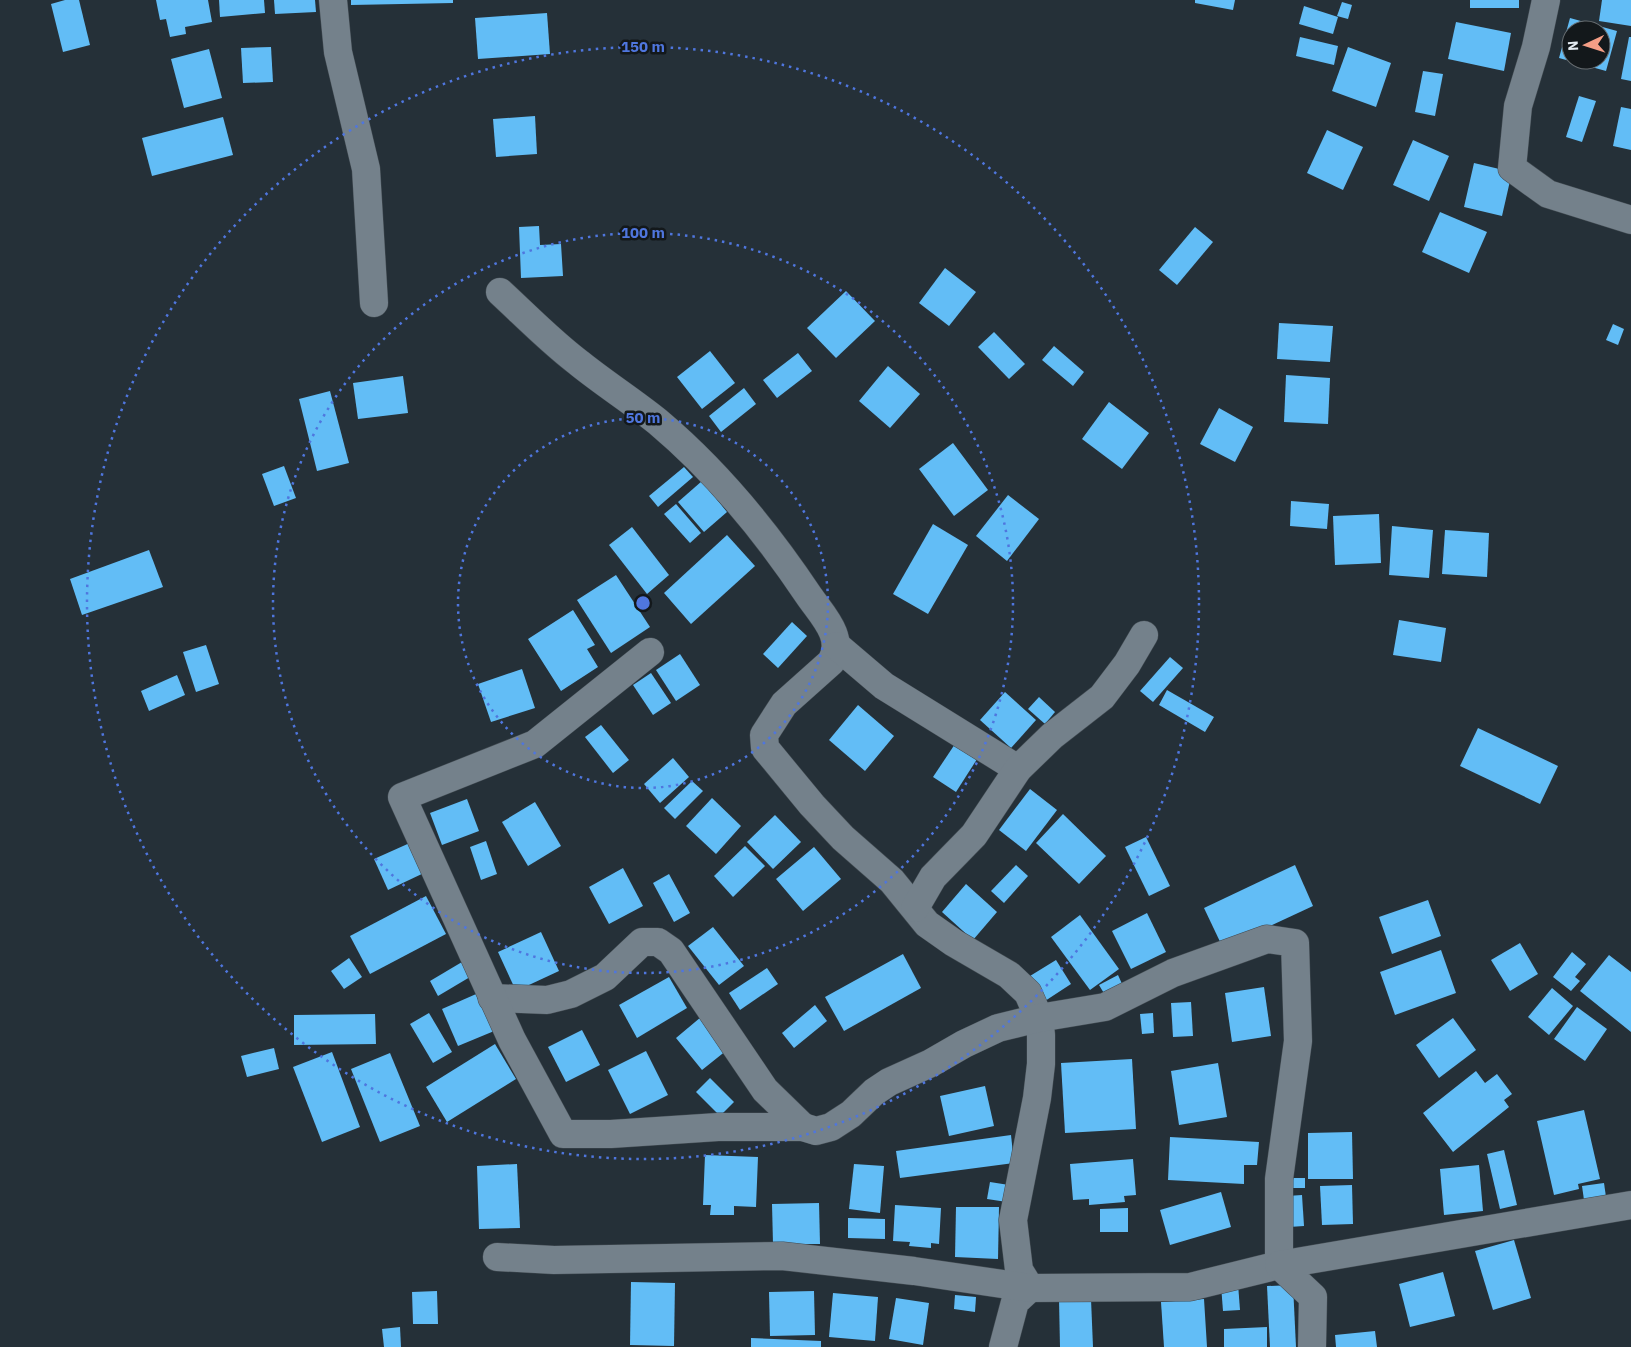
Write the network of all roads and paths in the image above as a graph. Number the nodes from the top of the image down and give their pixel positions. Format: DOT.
graph roads {
  1 [pos="333,0"];
  2 [pos="1546,0"];
  3 [pos="1631,220"];
  4 [pos="500,292"];
  5 [pos="374,303"];
  6 [pos="1144,635"];
  7 [pos="837,646"];
  8 [pos="650,652"];
  9 [pos="1018,769"];
  10 [pos="914,908"];
  11 [pos="492,998"];
  12 [pos="1039,1018"];
  13 [pos="802,1128"];
  14 [pos="1631,1205"];
  15 [pos="497,1257"];
  16 [pos="1279,1265"];
  17 [pos="1030,1288"];
  18 [pos="1003,1347"];
  19 [pos="1312,1347"];
  1 -- 5 [label="street"];
  2 -- 3 [label="street"];
  4 -- 7 [label="street"];
  6 -- 9 [label="street"];
  7 -- 9 [label="street"];
  7 -- 10 [label="street"];
  8 -- 11 [label="street"];
  9 -- 10 [label="street"];
  10 -- 12 [label="street"];
  11 -- 13 [label="street"];
  11 -- 13 [label="street"];
  12 -- 13 [label="street"];
  12 -- 16 [label="street"];
  12 -- 17 [label="street"];
  14 -- 16 [label="street"];
  15 -- 17 [label="street"];
  16 -- 17 [label="street"];
  16 -- 19 [label="street"];
  17 -- 18 [label="street"];
}
